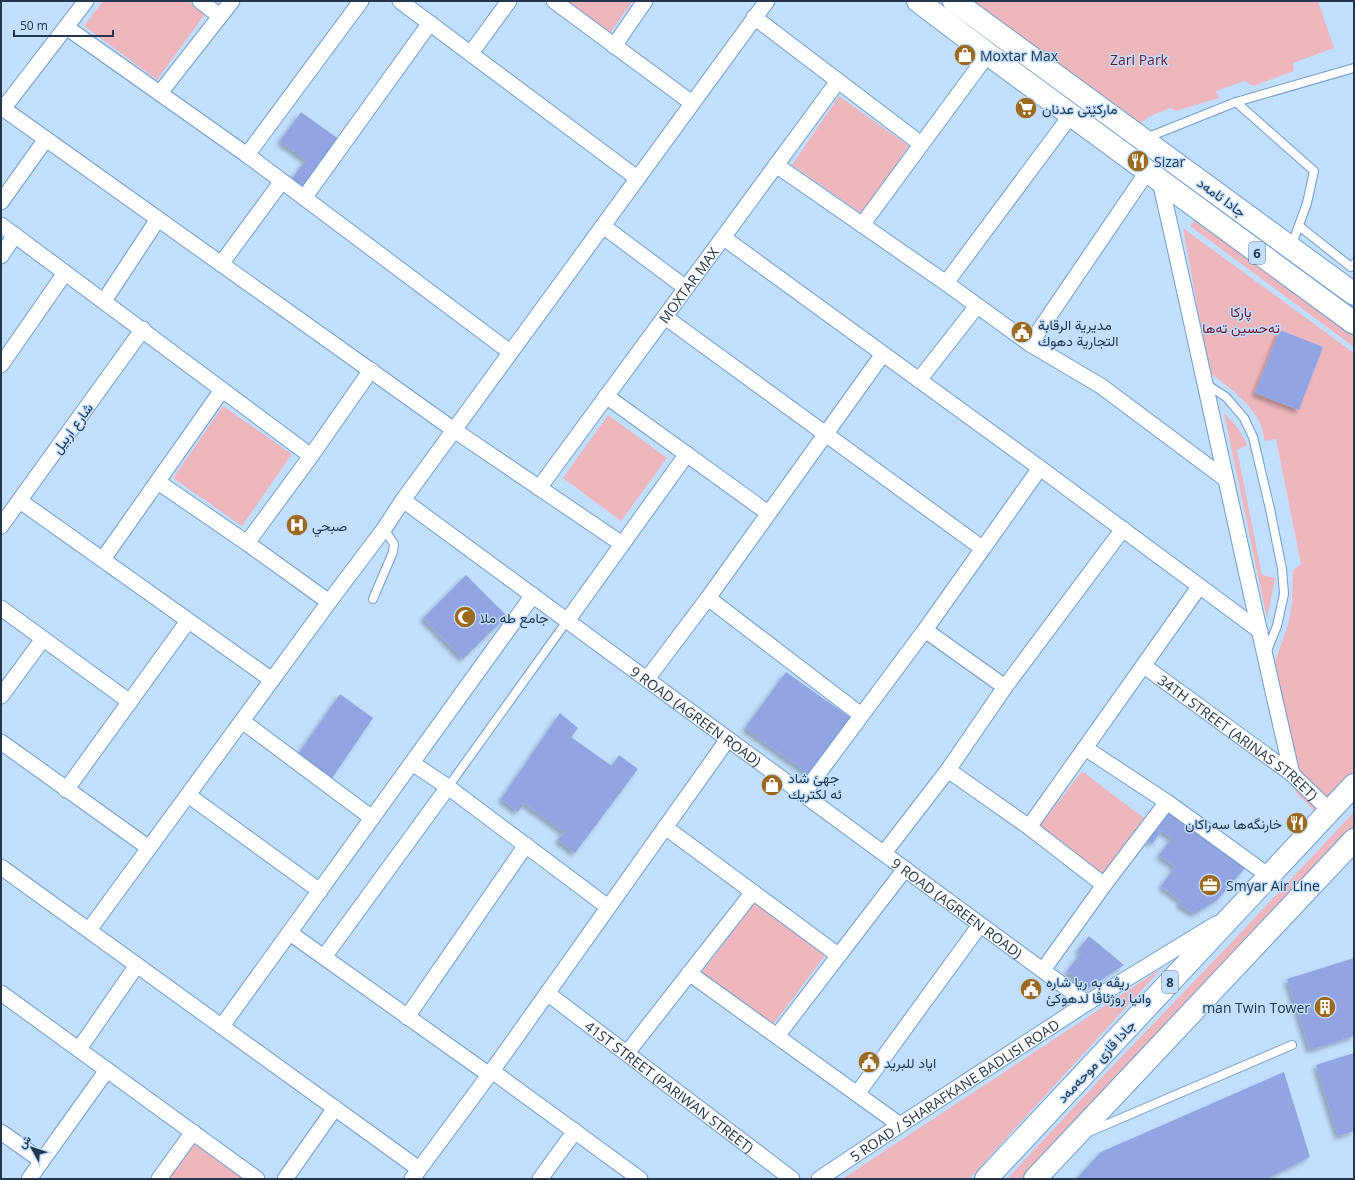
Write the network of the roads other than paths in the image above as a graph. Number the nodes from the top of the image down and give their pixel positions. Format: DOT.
graph roads {
  1 [pos="86,1"];
  2 [pos="200,1"];
  3 [pos="232,1"];
  4 [pos="361,1"];
  5 [pos="400,1"];
  6 [pos="509,1"];
  7 [pos="554,1"];
  8 [pos="645,1"];
  9 [pos="767,1"];
  10 [pos="918,1"];
  11 [pos="954,1"];
  12 [pos="220,16"];
  13 [pos="754,18"];
  14 [pos="430,23"];
  15 [pos="66,27"];
  16 [pos="614,46"];
  17 [pos="471,53"];
  18 [pos="988,54"];
  19 [pos="1354,68"];
  20 [pos="838,81"];
  21 [pos="160,93"];
  22 [pos="1236,102"];
  23 [pos="692,103"];
  24 [pos="2,108"];
  25 [pos="1071,115"];
  26 [pos="46,139"];
  27 [pos="1142,139"];
  28 [pos="921,144"];
  29 [pos="247,155"];
  30 [pos="776,165"];
  31 [pos="1154,177"];
  32 [pos="637,178"];
  33 [pos="282,181"];
  34 [pos="304,198"];
  35 [pos="1,202"];
  36 [pos="158,219"];
  37 [pos="1,225"];
  38 [pos="862,225"];
  39 [pos="603,226"];
  40 [pos="1299,226"];
  41 [pos="15,235"];
  42 [pos="724,238"];
  43 [pos="1291,248"];
  44 [pos="1,256"];
  45 [pos="221,264"];
  46 [pos="1354,264"];
  47 [pos="66,273"];
  48 [pos="946,283"];
  49 [pos="686,288"];
  50 [pos="1354,294"];
  51 [pos="104,301"];
  52 [pos="977,306"];
  53 [pos="665,317"];
  54 [pos="1354,323"];
  55 [pos="143,329"];
  56 [pos="1030,344"];
  57 [pos="510,352"];
  58 [pos="883,354"];
  59 [pos="4,356"];
  60 [pos="371,370"];
  61 [pos="919,380"];
  62 [pos="1206,384"];
  63 [pos="222,390"];
  64 [pos="606,396"];
  65 [pos="454,430"];
  66 [pos="824,434"];
  67 [pos="687,454"];
  68 [pos="311,456"];
  69 [pos="1040,468"];
  70 [pos="1224,478"];
  71 [pos="158,482"];
  72 [pos="539,488"];
  73 [pos="403,500"];
  74 [pos="20,501"];
  75 [pos="768,512"];
  76 [pos="1,526"];
  77 [pos="384,529"];
  78 [pos="1123,529"];
  79 [pos="247,542"];
  80 [pos="622,544"];
  81 [pos="982,548"];
  82 [pos="103,559"];
  83 [pos="1199,587"];
  84 [pos="533,595"];
  85 [pos="708,598"];
  86 [pos="373,599"];
  87 [pos="329,602"];
  88 [pos="1,608"];
  89 [pos="567,620"];
  90 [pos="188,621"];
  91 [pos="925,630"];
  92 [pos="1260,631"];
  93 [pos="43,639"];
  94 [pos="1265,656"];
  95 [pos="1144,666"];
  96 [pos="647,679"];
  97 [pos="272,680"];
  98 [pos="1005,687"];
  99 [pos="1,696"];
  100 [pos="130,702"];
  101 [pos="861,715"];
  102 [pos="242,722"];
  103 [pos="728,739"];
  104 [pos="1,742"];
  105 [pos="1085,748"];
  106 [pos="412,763"];
  107 [pos="948,770"];
  108 [pos="1292,774"];
  109 [pos="1354,785"];
  110 [pos="448,787"];
  111 [pos="66,790"];
  112 [pos="803,794"];
  113 [pos="188,795"];
  114 [pos="1167,802"];
  115 [pos="1330,811"];
  116 [pos="372,818"];
  117 [pos="665,827"];
  118 [pos="1029,827"];
  119 [pos="1354,840"];
  120 [pos="526,846"];
  121 [pos="149,848"];
  122 [pos="884,854"];
  123 [pos="1,866"];
  124 [pos="905,869"];
  125 [pos="1269,876"];
  126 [pos="1104,885"];
  127 [pos="320,891"];
  128 [pos="753,892"];
  129 [pos="608,907"];
  130 [pos="1233,915"];
  131 [pos="980,925"];
  132 [pos="89,930"];
  133 [pos="290,933"];
  134 [pos="838,955"];
  135 [pos="324,957"];
  136 [pos="137,965"];
  137 [pos="1043,970"];
  138 [pos="689,973"];
  139 [pos="547,992"];
  140 [pos="1,993"];
  141 [pos="1087,1003"];
  142 [pos="407,1017"];
  143 [pos="222,1026"];
  144 [pos="776,1036"];
  145 [pos="1292,1045"];
  146 [pos="79,1049"];
  147 [pos="627,1053"];
  148 [pos="108,1070"];
  149 [pos="490,1072"];
  150 [pos="857,1094"];
  151 [pos="335,1108"];
  152 [pos="900,1125"];
  153 [pos="575,1131"];
  154 [pos="1,1132"];
  155 [pos="193,1132"];
  156 [pos="1073,1139"];
  157 [pos="42,1161"];
  158 [pos="415,1174"];
  159 [pos="29,1179"];
  160 [pos="158,1179"];
  161 [pos="257,1179"];
  162 [pos="285,1179"];
  163 [pos="540,1179"];
  164 [pos="640,1179"];
  165 [pos="792,1179"];
  166 [pos="819,1179"];
  167 [pos="986,1179"];
  168 [pos="1036,1179"];
  1 -- 15 [label="street"];
  2 -- 12 [label="street"];
  3 -- 12 [label="street"];
  4 -- 29 [label="street"];
  5 -- 14 [label="street"];
  6 -- 17 [label="street"];
  7 -- 16 [label="street"];
  8 -- 16 [label="street"];
  9 -- 13 [label="street"];
  10 -- 18 [label="main road, 6"];
  11 -- 27 [label="main road, جادا ئامەد / 6"];
  12 -- 21 [label="street"];
  13 -- 20 [label="street"];
  13 -- 23 [label="street"];
  14 -- 17 [label="street"];
  14 -- 34 [label="street"];
  15 -- 21 [label="street"];
  15 -- 24 [label="street"];
  16 -- 23 [label="street"];
  17 -- 32 [label="street"];
  18 -- 25 [label="main road, 6"];
  18 -- 28 [label="street"];
  19 -- 22 [label="lane"];
  20 -- 28 [label="street"];
  20 -- 30 [label="street, MOXTAR MAX"];
  21 -- 29 [label="street"];
  22 -- 27 [label="lane"];
  22 -- 40 [label="lane"];
  23 -- 32 [label="street"];
  24 -- 26 [label="street"];
  25 -- 31 [label="main road, 6"];
  25 -- 48 [label="street"];
  26 -- 35 [label="street"];
  26 -- 36 [label="street"];
  27 -- 43 [label="main road, جادا ئامەد / 6"];
  28 -- 38 [label="street"];
  29 -- 33 [label="street"];
  30 -- 38 [label="street"];
  30 -- 42 [label="street, MOXTAR MAX"];
  31 -- 54 [label="main road, جادا ئامەد / 6"];
  31 -- 56 [label="street"];
  31 -- 62 [label="street"];
  32 -- 39 [label="street"];
  33 -- 34 [label="street"];
  33 -- 45 [label="street"];
  34 -- 57 [label="street"];
  36 -- 45 [label="street"];
  36 -- 51 [label="street"];
  37 -- 41 [label="street"];
  38 -- 48 [label="street"];
  39 -- 49 [label="street"];
  39 -- 57 [label="street"];
  40 -- 43 [label="lane"];
  40 -- 46 [label="lane"];
  41 -- 44 [label="street"];
  41 -- 47 [label="street"];
  42 -- 49 [label="street, MOXTAR MAX"];
  42 -- 58 [label="street"];
  43 -- 50 [label="main road, جادا ئامەد / 6"];
  45 -- 60 [label="street"];
  47 -- 51 [label="street"];
  47 -- 59 [label="street"];
  48 -- 52 [label="street"];
  49 -- 53 [label="street, MOXTAR MAX"];
  51 -- 55 [label="street"];
  52 -- 56 [label="street"];
  52 -- 61 [label="street"];
  53 -- 64 [label="street, MOXTAR MAX"];
  53 -- 66 [label="street"];
  55 -- 63 [label="street"];
  55 -- 74 [label="street, شارع اربيل"];
  56 -- 70 [label="street"];
  57 -- 65 [label="street"];
  58 -- 61 [label="street"];
  58 -- 66 [label="street"];
  60 -- 65 [label="street"];
  60 -- 68 [label="street"];
  61 -- 69 [label="street"];
  62 -- 70 [label="street"];
  62 -- 94 [label="lane"];
  63 -- 68 [label="street"];
  63 -- 71 [label="street"];
  64 -- 67 [label="street"];
  64 -- 72 [label="street, MOXTAR MAX"];
  65 -- 72 [label="street"];
  65 -- 73 [label="street"];
  66 -- 75 [label="street"];
  66 -- 81 [label="street"];
  67 -- 75 [label="street"];
  67 -- 80 [label="street"];
  68 -- 79 [label="street"];
  69 -- 78 [label="street"];
  69 -- 81 [label="street"];
  70 -- 92 [label="street"];
  71 -- 79 [label="street"];
  71 -- 82 [label="street"];
  72 -- 80 [label="street"];
  73 -- 77 [label="street"];
  73 -- 84 [label="street, 9 ROAD (AGREEN ROAD)"];
  74 -- 76 [label="street, شارع اربيل"];
  74 -- 82 [label="street"];
  75 -- 85 [label="street"];
  77 -- 86 [label="lane"];
  77 -- 87 [label="street"];
  78 -- 83 [label="street"];
  78 -- 98 [label="street"];
  79 -- 87 [label="street"];
  80 -- 89 [label="street"];
  81 -- 91 [label="street"];
  82 -- 90 [label="street"];
  83 -- 92 [label="street"];
  83 -- 95 [label="street"];
  84 -- 89 [label="street, 9 ROAD (AGREEN ROAD)"];
  84 -- 106 [label="street"];
  85 -- 96 [label="street"];
  85 -- 101 [label="street"];
  87 -- 97 [label="street"];
  88 -- 93 [label="street"];
  89 -- 96 [label="street, 9 ROAD (AGREEN ROAD)"];
  89 -- 110 [label="lane"];
  90 -- 97 [label="street"];
  90 -- 100 [label="street"];
  91 -- 98 [label="street"];
  91 -- 101 [label="street"];
  92 -- 94 [label="street"];
  93 -- 99 [label="street"];
  93 -- 100 [label="street"];
  94 -- 108 [label="street"];
  95 -- 105 [label="street"];
  95 -- 108 [label="street, 34TH STREET (ARINAS STREET)"];
  96 -- 103 [label="street, 9 ROAD (AGREEN ROAD)"];
  97 -- 102 [label="street"];
  98 -- 107 [label="street"];
  100 -- 111 [label="street"];
  101 -- 112 [label="street"];
  102 -- 113 [label="street"];
  102 -- 116 [label="street"];
  103 -- 112 [label="street, 9 ROAD (AGREEN ROAD)"];
  103 -- 117 [label="street"];
  104 -- 111 [label="street"];
  105 -- 114 [label="street"];
  105 -- 118 [label="street"];
  106 -- 110 [label="street"];
  106 -- 116 [label="street"];
  107 -- 118 [label="street"];
  107 -- 122 [label="street"];
  108 -- 115 [label="street, 34TH STREET (ARINAS STREET)"];
  109 -- 115 [label="main road, جادا قازی موحەمەد / 8"];
  110 -- 120 [label="street"];
  110 -- 135 [label="street"];
  111 -- 121 [label="street"];
  112 -- 122 [label="street, 9 ROAD (AGREEN ROAD)"];
  113 -- 121 [label="street"];
  113 -- 127 [label="street"];
  114 -- 125 [label="street"];
  114 -- 126 [label="street"];
  115 -- 125 [label="main road, جادا قازی موحەمەد / 8"];
  116 -- 127 [label="street"];
  117 -- 128 [label="street"];
  117 -- 129 [label="street"];
  118 -- 126 [label="street"];
  119 -- 156 [label="main road"];
  120 -- 129 [label="street"];
  120 -- 142 [label="street"];
  121 -- 132 [label="street"];
  122 -- 124 [label="street, 9 ROAD (AGREEN ROAD)"];
  123 -- 132 [label="street"];
  124 -- 131 [label="street, 9 ROAD (AGREEN ROAD)"];
  124 -- 134 [label="street"];
  125 -- 130 [label="main road, جادا قازی موحەمەد / 8"];
  126 -- 137 [label="street"];
  127 -- 133 [label="street"];
  128 -- 134 [label="street"];
  128 -- 138 [label="street"];
  129 -- 139 [label="street"];
  130 -- 141 [label="street, 5 ROAD / SHARAFKANE BADLISI ROAD"];
  130 -- 167 [label="main road, جادا قازی موحەمەد / 8"];
  131 -- 137 [label="street, 9 ROAD (AGREEN ROAD)"];
  131 -- 150 [label="street"];
  132 -- 136 [label="street"];
  133 -- 135 [label="street"];
  133 -- 143 [label="street"];
  134 -- 144 [label="street"];
  135 -- 142 [label="street"];
  136 -- 143 [label="street"];
  136 -- 146 [label="street"];
  137 -- 141 [label="street, 9 ROAD (AGREEN ROAD)"];
  138 -- 144 [label="street"];
  138 -- 147 [label="street"];
  139 -- 147 [label="street, 41ST STREET (PARIWAN STREET)"];
  139 -- 149 [label="street"];
  140 -- 146 [label="street"];
  141 -- 152 [label="street, 5 ROAD / SHARAFKANE BADLISI ROAD"];
  142 -- 149 [label="street"];
  143 -- 151 [label="street"];
  144 -- 150 [label="street"];
  145 -- 156 [label="lane"];
  146 -- 148 [label="street"];
  147 -- 165 [label="street, 41ST STREET (PARIWAN STREET)"];
  148 -- 155 [label="street"];
  148 -- 157 [label="street"];
  149 -- 153 [label="street"];
  149 -- 158 [label="street"];
  150 -- 152 [label="street"];
  151 -- 158 [label="street"];
  151 -- 162 [label="street"];
  152 -- 166 [label="street, 5 ROAD / SHARAFKANE BADLISI ROAD"];
  153 -- 163 [label="street"];
  153 -- 164 [label="street"];
  154 -- 157 [label="street"];
  155 -- 160 [label="street"];
  155 -- 161 [label="street"];
  156 -- 168 [label="main road"];
  157 -- 159 [label="street"];
}
